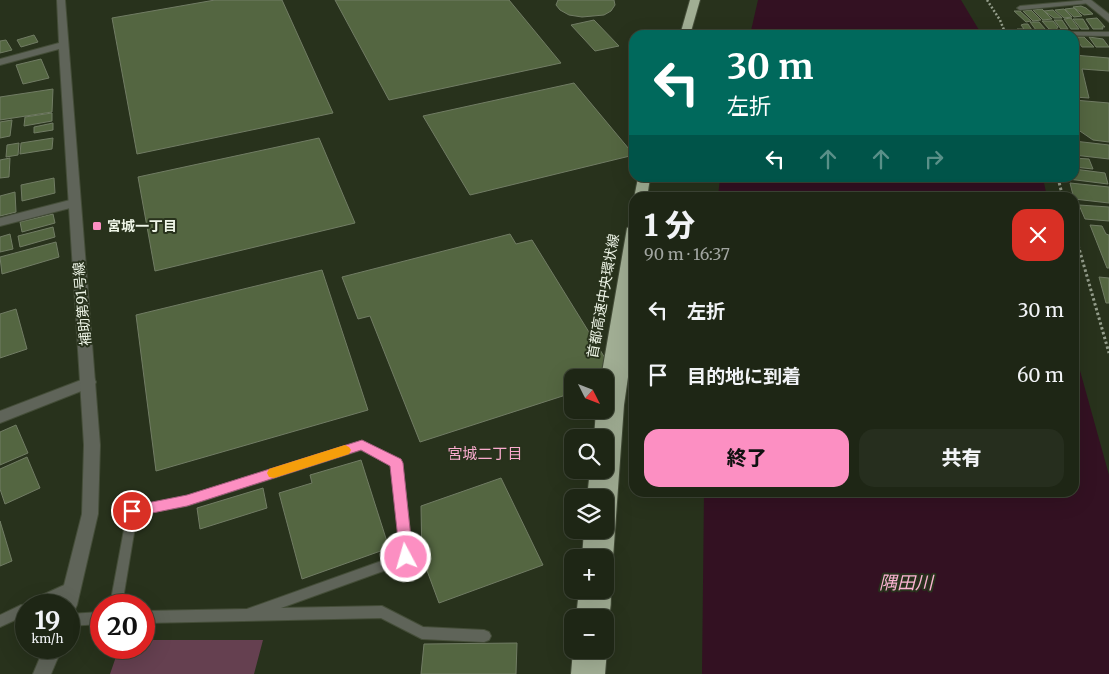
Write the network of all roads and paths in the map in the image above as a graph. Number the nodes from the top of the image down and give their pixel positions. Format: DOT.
graph roads {
  1 [pos="61,0"];
  2 [pos="695,0"];
  3 [pos="703,0"];
  4 [pos="987,0"];
  5 [pos="1087,1"];
  6 [pos="1020,8"];
  7 [pos="1108,16"];
  8 [pos="686,30"];
  9 [pos="694,30"];
  10 [pos="1004,30"];
  11 [pos="1079,34"];
  12 [pos="1109,34"];
  13 [pos="64,45"];
  14 [pos="0,62"];
  15 [pos="74,203"];
  16 [pos="0,222"];
  17 [pos="1079,248"];
  18 [pos="629,255"];
  19 [pos="629,316"];
  20 [pos="1109,353"];
  21 [pos="610,369"];
  22 [pos="88,382"];
  23 [pos="0,417"];
  24 [pos="605,549"];
  25 [pos="73,587"];
  26 [pos="58,594"];
  27 [pos="71,594"];
  28 [pos="118,594"];
  29 [pos="15,614"];
  30 [pos="247,615"];
  31 [pos="155,617"];
  32 [pos="0,621"];
  33 [pos="484,636"];
  34 [pos="48,659"];
  35 [pos="582,659"];
  36 [pos="596,659"];
  37 [pos="42,674"];
  38 [pos="581,674"];
  39 [pos="595,674"];
  1 -- 13 [label="street, 補助第91号線"];
  2 -- 8 [label="highway"];
  3 -- 9 [label="highway"];
  4 -- 10 [label="path"];
  5 -- 6 [label="lane"];
  5 -- 7 [label="street"];
  11 -- 12 [label="lane"];
  13 -- 14 [label="street"];
  13 -- 15 [label="street, 補助第91号線"];
  15 -- 16 [label="street"];
  15 -- 22 [label="street, 補助第91号線"];
  17 -- 20 [label="path"];
  18 -- 21 [label="highway, 首都高速中央環状線"];
  19 -- 24 [label="highway, 首都高速中央環状線"];
  22 -- 23 [label="street"];
  22 -- 25 [label="street, 補助第91号線"];
  25 -- 26 [label="lane"];
  25 -- 27 [label="street, 補助第91号線"];
  28 -- 30 [label="lane"];
  29 -- 32 [label="lane"];
  30 -- 31 [label="lane"];
  30 -- 33 [label="lane"];
  34 -- 37 [label="street"];
  35 -- 38 [label="highway"];
  36 -- 39 [label="highway"];
}
